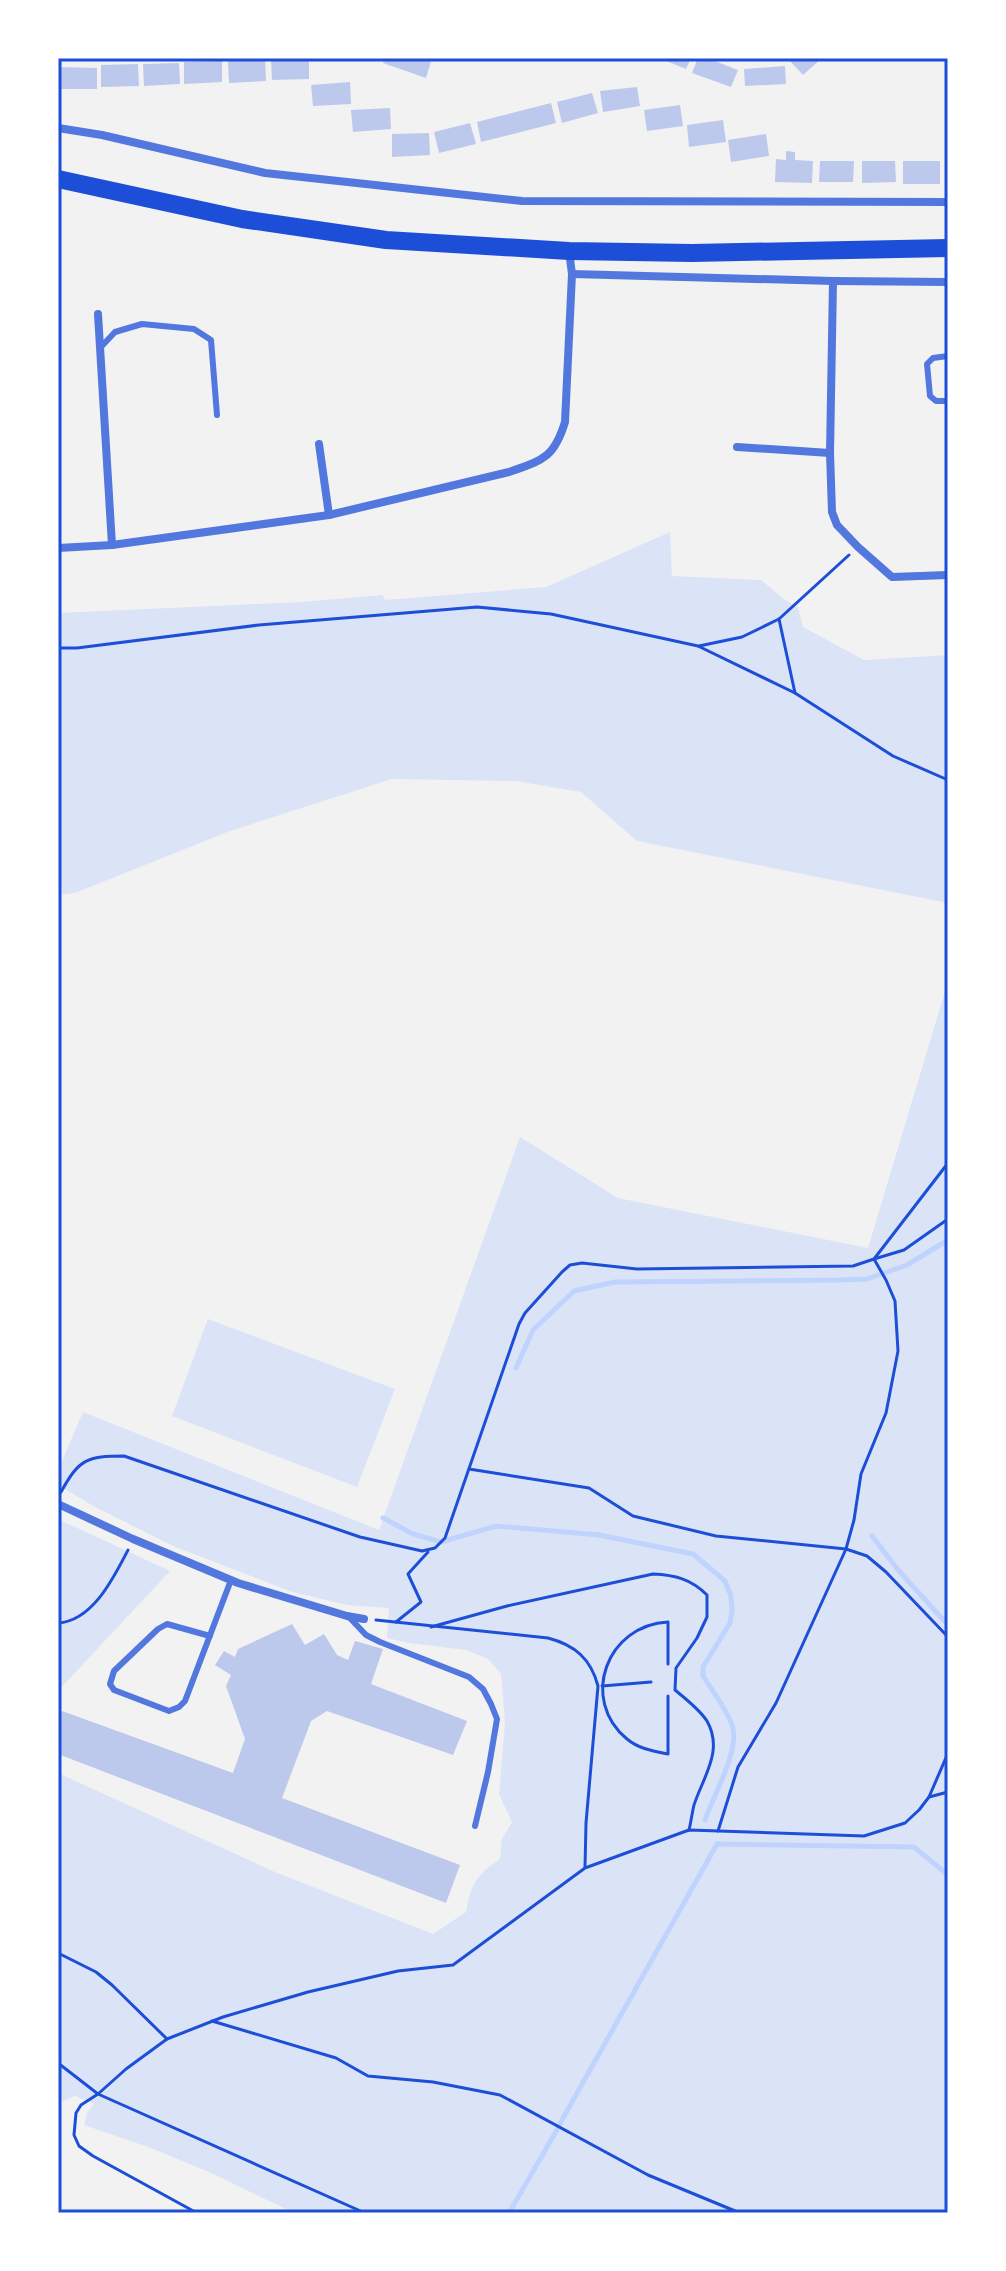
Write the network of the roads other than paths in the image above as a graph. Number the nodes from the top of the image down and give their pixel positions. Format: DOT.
graph roads {
  1 [pos="58,128"];
  2 [pos="58,179"];
  3 [pos="948,202"];
  4 [pos="948,248"];
  5 [pos="569,251"];
  6 [pos="572,274"];
  7 [pos="833,281"];
  8 [pos="948,282"];
  9 [pos="98,314"];
  10 [pos="100,348"];
  11 [pos="948,356"];
  12 [pos="948,401"];
  13 [pos="217,415"];
  14 [pos="319,444"];
  15 [pos="737,447"];
  16 [pos="830,453"];
  17 [pos="329,515"];
  18 [pos="112,545"];
  19 [pos="58,548"];
  20 [pos="948,575"];
  21 [pos="58,1504"];
  22 [pos="231,1580"];
  23 [pos="347,1616"];
  24 [pos="364,1619"];
  25 [pos="210,1636"];
  26 [pos="475,1826"];
  1 -- 3 [label="street"];
  2 -- 5 [label="main road"];
  4 -- 5 [label="main road"];
  5 -- 6 [label="street"];
  6 -- 7 [label="street"];
  6 -- 17 [label="street"];
  7 -- 8 [label="street"];
  7 -- 16 [label="street"];
  9 -- 10 [label="street"];
  10 -- 13 [label="lane"];
  10 -- 18 [label="street"];
  11 -- 12 [label="lane"];
  14 -- 17 [label="street"];
  15 -- 16 [label="street"];
  16 -- 20 [label="street"];
  17 -- 18 [label="street"];
  18 -- 19 [label="street"];
  21 -- 22 [label="street"];
  22 -- 23 [label="street"];
  22 -- 25 [label="lane"];
  23 -- 24 [label="street"];
  23 -- 26 [label="lane"];
  25 -- 25 [label="lane"];
}
